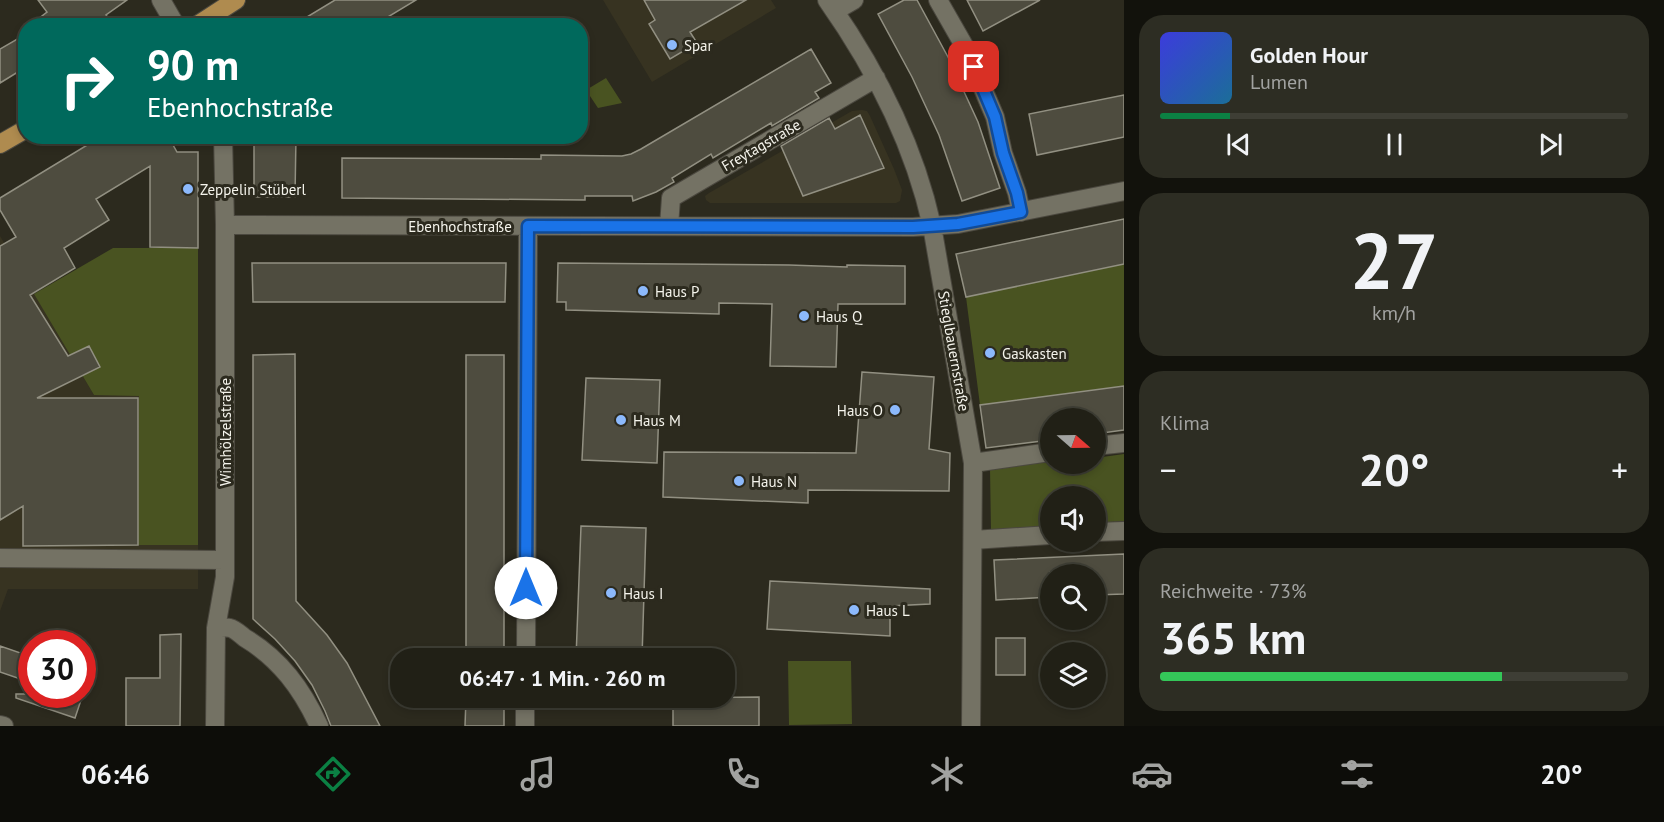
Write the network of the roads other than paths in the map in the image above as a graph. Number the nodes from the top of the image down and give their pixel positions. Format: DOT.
graph roads {
  1 [pos="161,0"];
  2 [pos="236,0"];
  3 [pos="854,0"];
  4 [pos="938,0"];
  5 [pos="831,5"];
  6 [pos="171,18"];
  7 [pos="208,18"];
  8 [pos="876,78"];
  9 [pos="18,134"];
  10 [pos="0,144"];
  11 [pos="223,144"];
  12 [pos="1124,191"];
  13 [pos="1021,212"];
  14 [pos="225,225"];
  15 [pos="528,226"];
  16 [pos="669,226"];
  17 [pos="932,226"];
  18 [pos="1124,443"];
  19 [pos="1106,445"];
  20 [pos="1040,453"];
  21 [pos="973,463"];
  22 [pos="1124,531"];
  23 [pos="1106,532"];
  24 [pos="1040,536"];
  25 [pos="973,540"];
  26 [pos="0,558"];
  27 [pos="225,560"];
  28 [pos="216,628"];
  29 [pos="526,648"];
  30 [pos="525,708"];
  31 [pos="215,726"];
  32 [pos="318,726"];
  33 [pos="525,726"];
  34 [pos="971,726"];
  1 -- 6 [label="street"];
  2 -- 7 [label="main road"];
  3 -- 5 [label="street"];
  4 -- 13 [label="street"];
  5 -- 8 [label="street, Stieglbauernstraße"];
  8 -- 16 [label="street, Freytagstraße"];
  8 -- 17 [label="street, Stieglbauernstraße"];
  9 -- 10 [label="main road"];
  11 -- 14 [label="street, Wimhölzelstraße"];
  12 -- 13 [label="street, Ebenhochstraße"];
  13 -- 17 [label="street, Ebenhochstraße"];
  14 -- 15 [label="street, Ebenhochstraße"];
  14 -- 27 [label="street, Wimhölzelstraße"];
  15 -- 16 [label="street, Ebenhochstraße"];
  15 -- 29 [label="street"];
  16 -- 17 [label="street, Ebenhochstraße"];
  17 -- 21 [label="street, Stieglbauernstraße"];
  18 -- 19 [label="street"];
  20 -- 21 [label="street"];
  21 -- 25 [label="street, Stieglbauernstraße"];
  22 -- 23 [label="street"];
  24 -- 25 [label="street"];
  25 -- 34 [label="street, Stieglbauernstraße"];
  26 -- 27 [label="street"];
  27 -- 28 [label="street, Wimhölzelstraße"];
  28 -- 31 [label="street, Wimhölzelstraße"];
  28 -- 32 [label="street"];
  30 -- 33 [label="street"];
}
